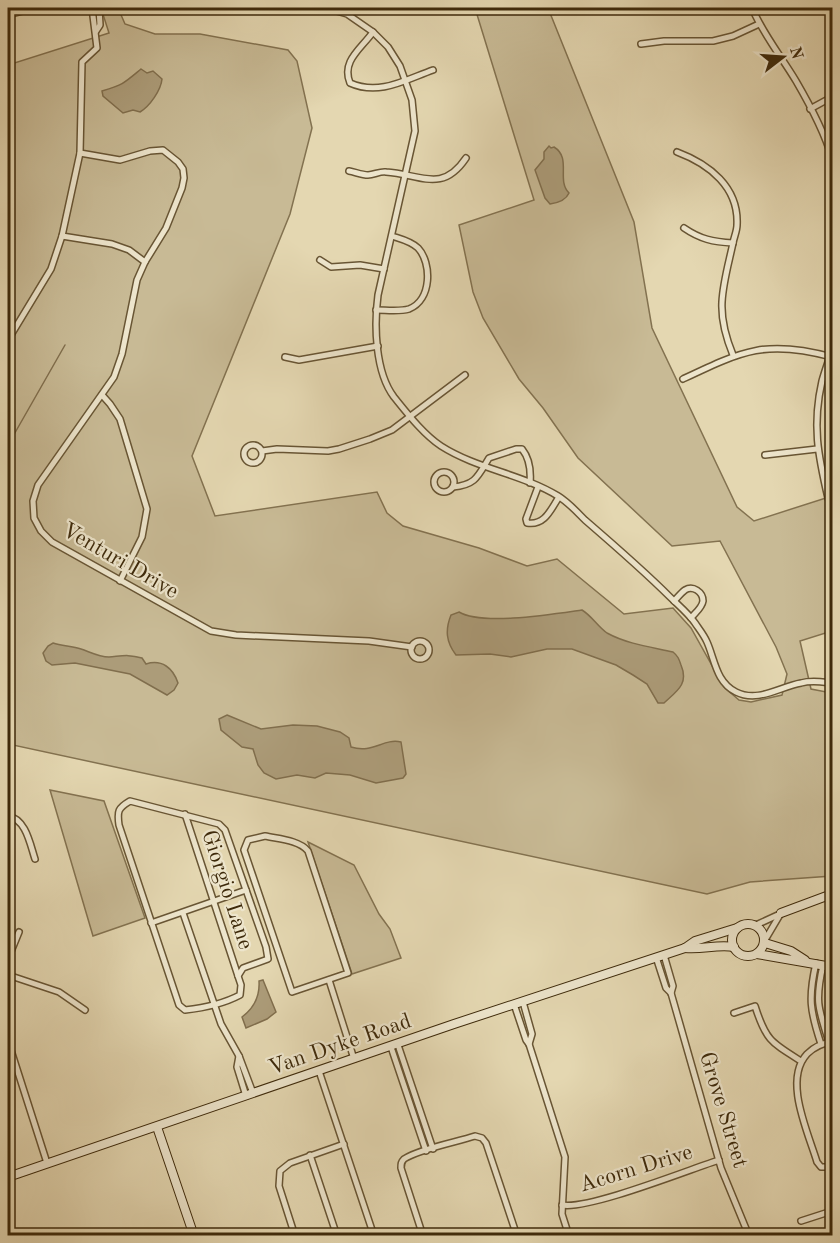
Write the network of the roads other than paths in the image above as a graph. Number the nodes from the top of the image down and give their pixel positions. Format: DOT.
graph roads {
  1 [pos="95,8"];
  2 [pos="326,8"];
  3 [pos="350,8"];
  4 [pos="752,8"];
  5 [pos="347,14"];
  6 [pos="8,15"];
  7 [pos="759,24"];
  8 [pos="373,32"];
  9 [pos="641,44"];
  10 [pos="433,70"];
  11 [pos="406,80"];
  12 [pos="832,97"];
  13 [pos="810,109"];
  14 [pos="677,152"];
  15 [pos="80,153"];
  16 [pos="466,158"];
  17 [pos="832,158"];
  18 [pos="349,171"];
  19 [pos="405,175"];
  20 [pos="684,228"];
  21 [pos="62,236"];
  22 [pos="392,237"];
  23 [pos="733,243"];
  24 [pos="320,261"];
  25 [pos="145,262"];
  26 [pos="384,269"];
  27 [pos="376,310"];
  28 [pos="8,340"];
  29 [pos="378,346"];
  30 [pos="832,349"];
  31 [pos="733,356"];
  32 [pos="285,357"];
  33 [pos="831,357"];
  34 [pos="465,375"];
  35 [pos="683,379"];
  36 [pos="102,395"];
  37 [pos="411,417"];
  38 [pos="817,449"];
  39 [pos="262,451"];
  40 [pos="765,454"];
  41 [pos="484,466"];
  42 [pos="530,483"];
  43 [pos="453,487"];
  44 [pos="538,487"];
  45 [pos="559,497"];
  46 [pos="828,498"];
  47 [pos="120,581"];
  48 [pos="674,601"];
  49 [pos="691,618"];
  50 [pos="412,647"];
  51 [pos="832,683"];
  52 [pos="185,814"];
  53 [pos="8,816"];
  54 [pos="35,860"];
  55 [pos="246,890"];
  56 [pos="832,894"];
  57 [pos="214,901"];
  58 [pos="183,913"];
  59 [pos="781,913"];
  60 [pos="152,923"];
  61 [pos="756,925"];
  62 [pos="737,928"];
  63 [pos="19,933"];
  64 [pos="765,941"];
  65 [pos="734,947"];
  66 [pos="685,948"];
  67 [pos="757,954"];
  68 [pos="279,956"];
  69 [pos="660,956"];
  70 [pos="268,959"];
  71 [pos="806,961"];
  72 [pos="819,964"];
  73 [pos="8,966"];
  74 [pos="832,967"];
  75 [pos="8,975"];
  76 [pos="238,976"];
  77 [pos="329,980"];
  78 [pos="523,1002"];
  79 [pos="214,1004"];
  80 [pos="514,1004"];
  81 [pos="86,1010"];
  82 [pos="734,1013"];
  83 [pos="8,1041"];
  84 [pos="831,1042"];
  85 [pos="530,1044"];
  86 [pos="821,1044"];
  87 [pos="394,1046"];
  88 [pos="354,1059"];
  89 [pos="801,1061"];
  90 [pos="319,1071"];
  91 [pos="250,1095"];
  92 [pos="157,1127"];
  93 [pos="344,1144"];
  94 [pos="433,1149"];
  95 [pos="426,1150"];
  96 [pos="310,1155"];
  97 [pos="719,1160"];
  98 [pos="47,1163"];
  99 [pos="832,1167"];
  100 [pos="8,1177"];
  101 [pos="562,1205"];
  102 [pos="832,1211"];
  103 [pos="801,1221"];
  104 [pos="194,1236"];
  105 [pos="295,1236"];
  106 [pos="337,1236"];
  107 [pos="374,1236"];
  108 [pos="423,1236"];
  109 [pos="517,1236"];
  110 [pos="569,1236"];
  111 [pos="749,1236"];
  1 -- 6 [label="street"];
  1 -- 15 [label="street"];
  2 -- 5 [label="street"];
  3 -- 5 [label="street"];
  4 -- 7 [label="street"];
  5 -- 8 [label="street"];
  7 -- 9 [label="street"];
  7 -- 13 [label="street"];
  8 -- 11 [label="street"];
  8 -- 11 [label="street"];
  10 -- 11 [label="street"];
  11 -- 19 [label="street"];
  12 -- 13 [label="street"];
  13 -- 17 [label="street"];
  14 -- 23 [label="street"];
  15 -- 21 [label="street"];
  15 -- 25 [label="street, Venturi Drive"];
  16 -- 19 [label="street"];
  18 -- 19 [label="street"];
  19 -- 22 [label="street"];
  20 -- 23 [label="street"];
  21 -- 25 [label="street"];
  21 -- 28 [label="street"];
  22 -- 26 [label="street"];
  22 -- 27 [label="street"];
  23 -- 31 [label="street"];
  24 -- 26 [label="street"];
  25 -- 36 [label="street, Venturi Drive"];
  26 -- 27 [label="street"];
  27 -- 29 [label="street"];
  29 -- 32 [label="street"];
  29 -- 37 [label="street"];
  30 -- 33 [label="street"];
  31 -- 33 [label="street"];
  31 -- 35 [label="street"];
  33 -- 38 [label="street"];
  34 -- 37 [label="street"];
  36 -- 47 [label="street"];
  36 -- 47 [label="street, Venturi Drive"];
  37 -- 39 [label="street"];
  37 -- 41 [label="street"];
  38 -- 40 [label="street"];
  38 -- 46 [label="street"];
  41 -- 42 [label="street"];
  41 -- 42 [label="street"];
  41 -- 43 [label="street"];
  42 -- 44 [label="street"];
  44 -- 45 [label="street"];
  44 -- 45 [label="street"];
  45 -- 48 [label="street"];
  47 -- 50 [label="street, Venturi Drive"];
  48 -- 49 [label="street"];
  48 -- 49 [label="street"];
  49 -- 51 [label="street"];
  52 -- 55 [label="street"];
  52 -- 57 [label="street, Giorgio Lane"];
  52 -- 60 [label="street"];
  53 -- 54 [label="street"];
  55 -- 57 [label="street"];
  55 -- 70 [label="street"];
  56 -- 59 [label="street"];
  57 -- 58 [label="street"];
  57 -- 76 [label="street, Giorgio Lane"];
  58 -- 60 [label="street"];
  58 -- 79 [label="street"];
  59 -- 61 [label="street"];
  59 -- 64 [label="street"];
  60 -- 79 [label="street"];
  61 -- 62 [label="street"];
  61 -- 64 [label="street"];
  62 -- 65 [label="street"];
  62 -- 66 [label="street, Van Dyke Road"];
  63 -- 73 [label="street"];
  64 -- 67 [label="street"];
  64 -- 71 [label="street"];
  65 -- 66 [label="street, Van Dyke Road"];
  65 -- 67 [label="street"];
  66 -- 69 [label="street, Van Dyke Road"];
  67 -- 71 [label="street"];
  68 -- 70 [label="street"];
  68 -- 77 [label="street"];
  68 -- 77 [label="street"];
  69 -- 78 [label="street, Van Dyke Road"];
  69 -- 97 [label="street, Grove Street"];
  70 -- 76 [label="street"];
  71 -- 72 [label="street"];
  72 -- 74 [label="street"];
  72 -- 84 [label="street"];
  72 -- 86 [label="street"];
  75 -- 81 [label="street"];
  76 -- 79 [label="street"];
  77 -- 88 [label="street"];
  78 -- 80 [label="street, Van Dyke Road"];
  78 -- 85 [label="street"];
  79 -- 91 [label="street"];
  80 -- 85 [label="street"];
  80 -- 87 [label="street, Van Dyke Road"];
  82 -- 89 [label="street"];
  83 -- 98 [label="street"];
  84 -- 86 [label="street"];
  85 -- 101 [label="street"];
  86 -- 89 [label="street"];
  87 -- 88 [label="street, Van Dyke Road"];
  87 -- 94 [label="street"];
  87 -- 95 [label="street"];
  88 -- 90 [label="street, Van Dyke Road"];
  89 -- 99 [label="street"];
  90 -- 91 [label="street, Van Dyke Road"];
  90 -- 93 [label="street"];
  91 -- 92 [label="street, Van Dyke Road"];
  92 -- 98 [label="street, Van Dyke Road"];
  92 -- 104 [label="street"];
  93 -- 96 [label="street"];
  93 -- 107 [label="street"];
  94 -- 95 [label="street"];
  94 -- 109 [label="street"];
  95 -- 108 [label="street"];
  96 -- 105 [label="street"];
  96 -- 106 [label="street"];
  97 -- 101 [label="street, Acorn Drive"];
  97 -- 111 [label="street, Grove Street"];
  98 -- 100 [label="street, Van Dyke Road"];
  101 -- 110 [label="street"];
  102 -- 103 [label="street"];
}
